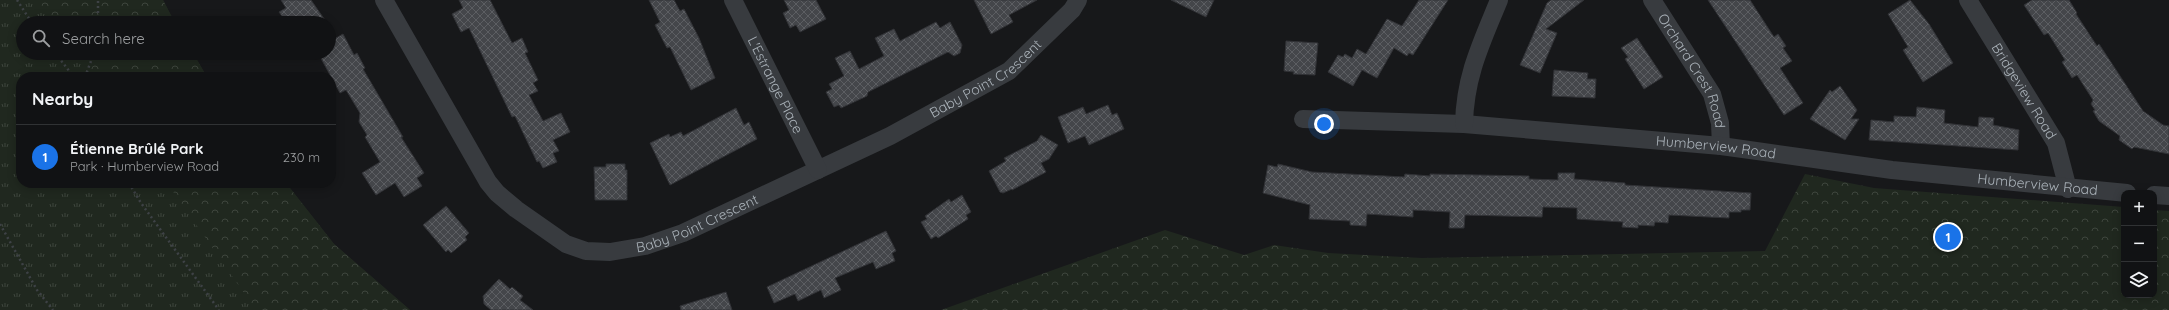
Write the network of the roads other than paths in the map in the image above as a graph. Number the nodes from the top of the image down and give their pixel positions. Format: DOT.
graph roads {
  1 [pos="384,0"];
  2 [pos="733,0"];
  3 [pos="1078,0"];
  4 [pos="1499,0"];
  5 [pos="1652,0"];
  6 [pos="1968,0"];
  7 [pos="1303,119"];
  8 [pos="1464,124"];
  9 [pos="1721,146"];
  10 [pos="818,170"];
  11 [pos="2068,188"];
  12 [pos="2121,192"];
  13 [pos="2157,195"];
  14 [pos="2169,196"];
  1 -- 10 [label="street, Baby Point Crescent"];
  2 -- 10 [label="street, L'Estrange Place"];
  3 -- 10 [label="street, Baby Point Crescent"];
  4 -- 8 [label="street"];
  5 -- 9 [label="street, Orchard Crest Road"];
  6 -- 11 [label="street, Bridgeview Road"];
  7 -- 8 [label="street, Humberview Road"];
  8 -- 9 [label="street, Humberview Road"];
  9 -- 11 [label="street, Humberview Road"];
  11 -- 12 [label="street, Humberview Road"];
  13 -- 14 [label="street"];
}
